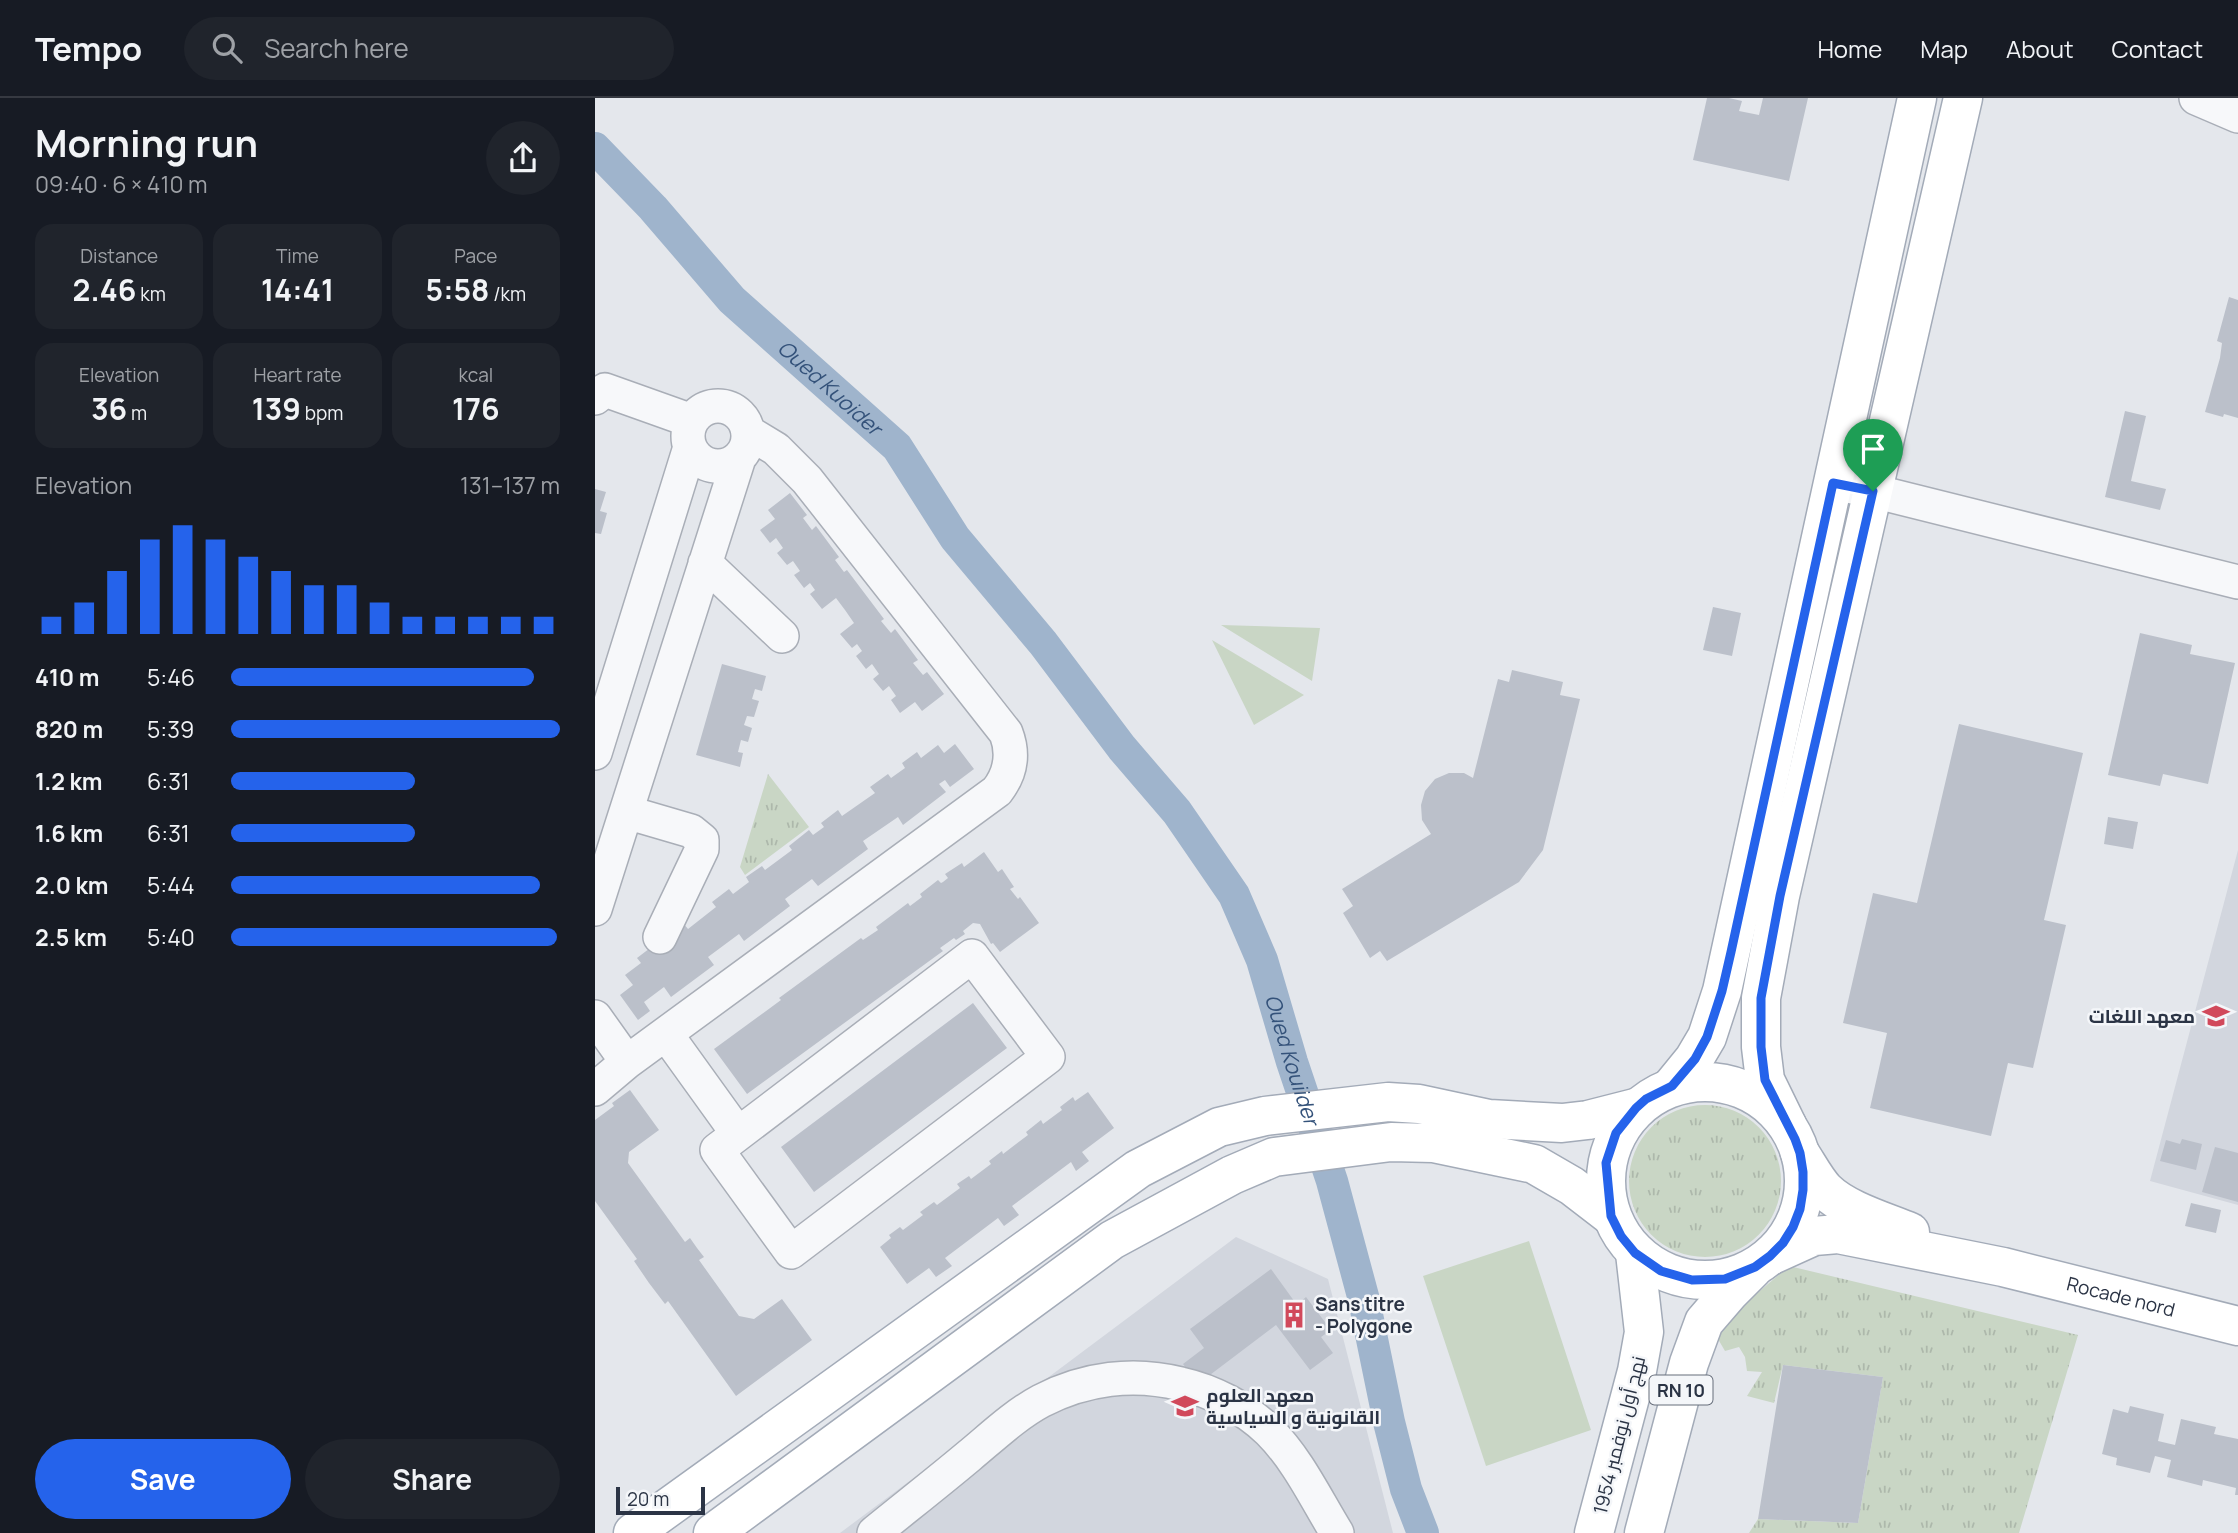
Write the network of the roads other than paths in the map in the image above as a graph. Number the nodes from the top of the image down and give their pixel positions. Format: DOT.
graph roads {
  1 [pos="1917,98"];
  2 [pos="1963,98"];
  3 [pos="2196,98"];
  4 [pos="2238,116"];
  5 [pos="598,392"];
  6 [pos="691,434"];
  7 [pos="743,445"];
  8 [pos="1833,483"];
  9 [pos="1873,491"];
  10 [pos="705,563"];
  11 [pos="2238,582"];
  12 [pos="782,636"];
  13 [pos="595,753"];
  14 [pos="626,812"];
  15 [pos="595,909"];
  16 [pos="660,937"];
  17 [pos="595,1017"];
  18 [pos="666,1034"];
  19 [pos="627,1062"];
  20 [pos="1672,1086"];
  21 [pos="595,1089"];
  22 [pos="1636,1108"];
  23 [pos="738,1134"];
  24 [pos="1794,1139"];
  25 [pos="1611,1216"];
  26 [pos="1635,1253"];
  27 [pos="1762,1262"];
  28 [pos="2003,1267"];
  29 [pos="2238,1326"];
  30 [pos="633,1533"];
  31 [pos="713,1533"];
  32 [pos="874,1533"];
  33 [pos="1337,1533"];
  34 [pos="1594,1533"];
  35 [pos="1644,1533"];
  1 -- 8 [label="main road"];
  2 -- 9 [label="main road"];
  3 -- 4 [label="street"];
  5 -- 6 [label="street"];
  6 -- 7 [label="street"];
  6 -- 7 [label="street"];
  6 -- 13 [label="street"];
  7 -- 10 [label="street"];
  7 -- 18 [label="street"];
  8 -- 9 [label="street"];
  8 -- 20 [label="main road"];
  9 -- 11 [label="street"];
  9 -- 24 [label="main road"];
  10 -- 12 [label="street"];
  10 -- 14 [label="street"];
  14 -- 15 [label="street"];
  14 -- 16 [label="street"];
  17 -- 19 [label="street"];
  18 -- 19 [label="street"];
  18 -- 23 [label="street"];
  19 -- 21 [label="street"];
  20 -- 22 [label="main road"];
  20 -- 24 [label="main road"];
  22 -- 25 [label="main road"];
  22 -- 30 [label="main road"];
  23 -- 23 [label="street"];
  24 -- 27 [label="main road"];
  24 -- 28 [label="main road, Rocade nord"];
  25 -- 26 [label="main road"];
  25 -- 31 [label="main road"];
  26 -- 27 [label="main road"];
  26 -- 34 [label="main road, نهج أول نوفمبر 1954 / RN 10"];
  27 -- 28 [label="main road, Rocade nord"];
  27 -- 35 [label="main road, RN 10"];
  28 -- 29 [label="main road, Rocade nord"];
  32 -- 33 [label="street"];
}
